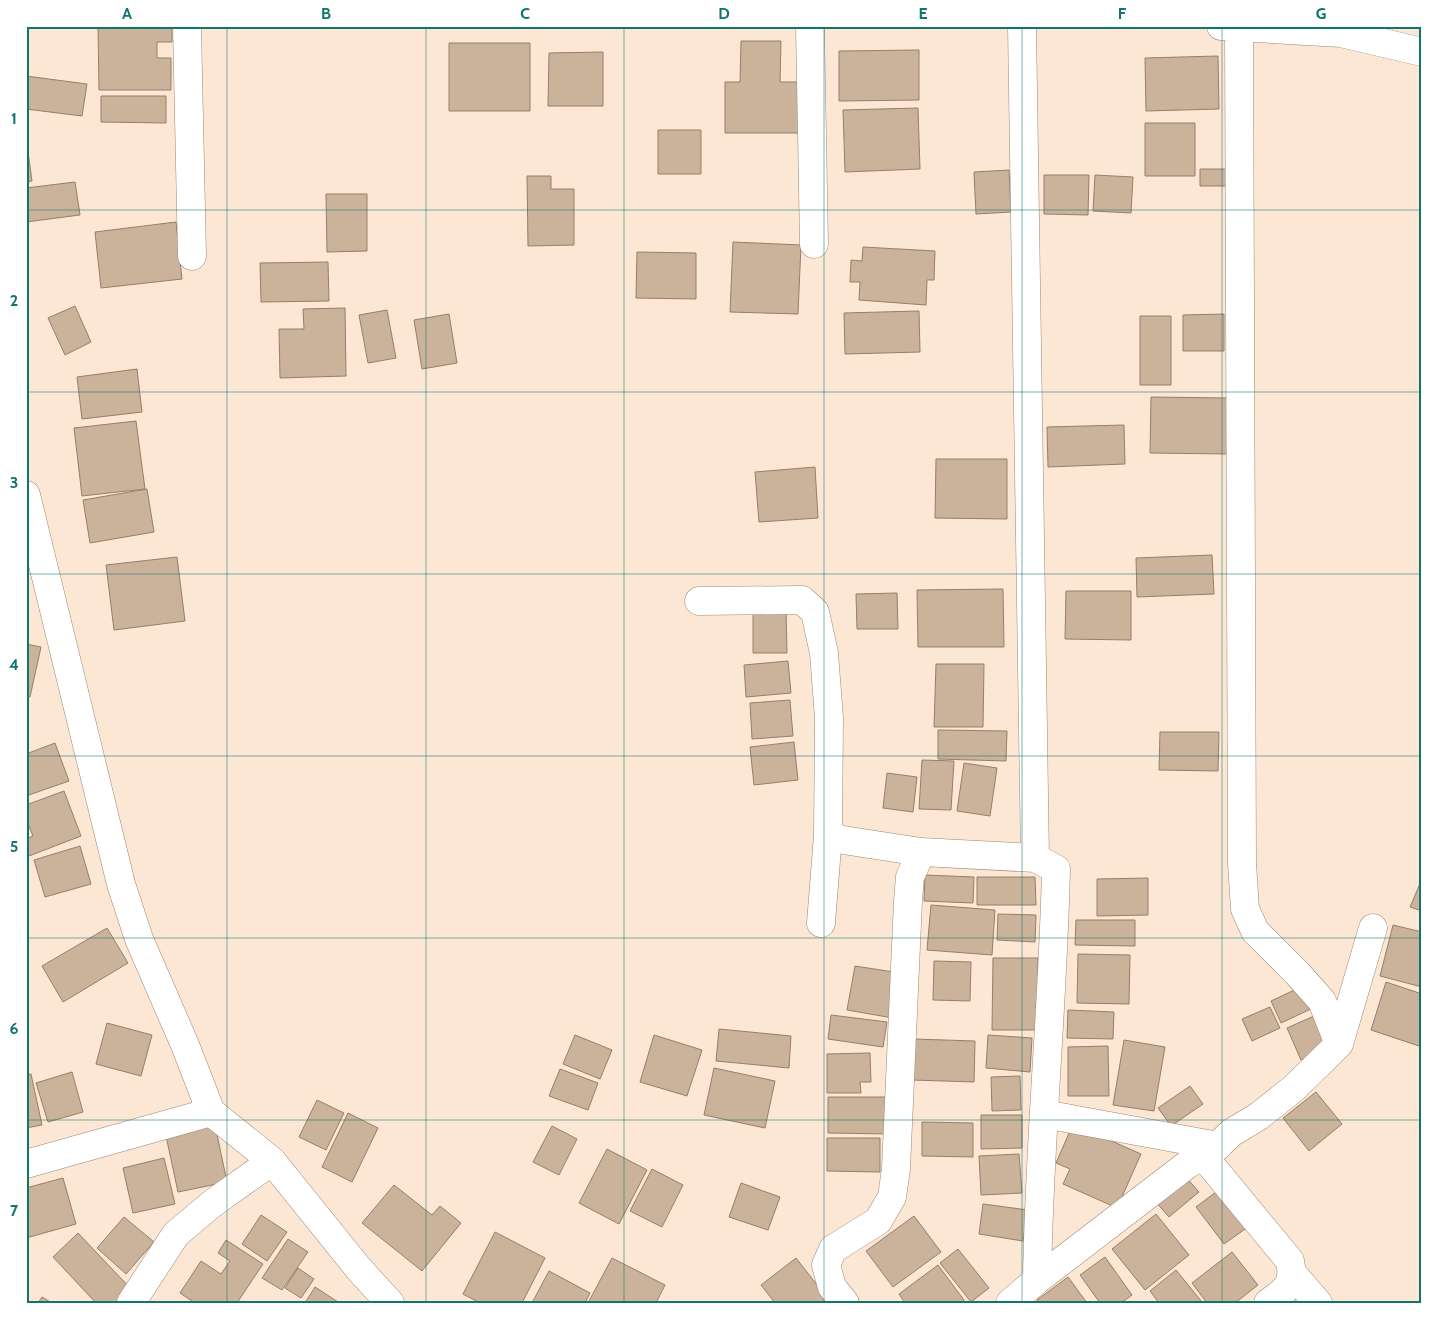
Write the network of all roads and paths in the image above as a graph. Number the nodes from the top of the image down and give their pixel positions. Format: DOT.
graph roads {
  1 [pos="187,26"];
  2 [pos="810,26"];
  3 [pos="1022,26"];
  4 [pos="1230,27"];
  5 [pos="1422,52"];
  6 [pos="814,244"];
  7 [pos="192,256"];
  8 [pos="26,495"];
  9 [pos="699,601"];
  10 [pos="828,835"];
  11 [pos="921,852"];
  12 [pos="1035,858"];
  13 [pos="821,923"];
  14 [pos="1373,928"];
  15 [pos="1339,1044"];
  16 [pos="211,1112"];
  17 [pos="1044,1114"];
  18 [pos="1212,1152"];
  19 [pos="272,1161"];
  20 [pos="26,1164"];
  21 [pos="1293,1274"];
  22 [pos="1037,1280"];
  23 [pos="132,1303"];
  24 [pos="390,1303"];
  25 [pos="845,1303"];
  26 [pos="1010,1303"];
  27 [pos="1268,1303"];
  28 [pos="1318,1303"];
  1 -- 7 [label="street"];
  2 -- 6 [label="street"];
  3 -- 12 [label="street"];
  4 -- 5 [label="street"];
  4 -- 15 [label="street"];
  8 -- 16 [label="street"];
  9 -- 10 [label="street"];
  10 -- 11 [label="street"];
  10 -- 13 [label="street"];
  11 -- 12 [label="street"];
  11 -- 25 [label="street"];
  12 -- 17 [label="street"];
  14 -- 15 [label="street"];
  15 -- 18 [label="street"];
  16 -- 19 [label="street"];
  16 -- 20 [label="street"];
  17 -- 18 [label="street"];
  17 -- 22 [label="street"];
  18 -- 21 [label="street"];
  18 -- 22 [label="street"];
  19 -- 23 [label="street"];
  19 -- 24 [label="street"];
  21 -- 27 [label="street"];
  21 -- 28 [label="street"];
  22 -- 26 [label="street"];
}
